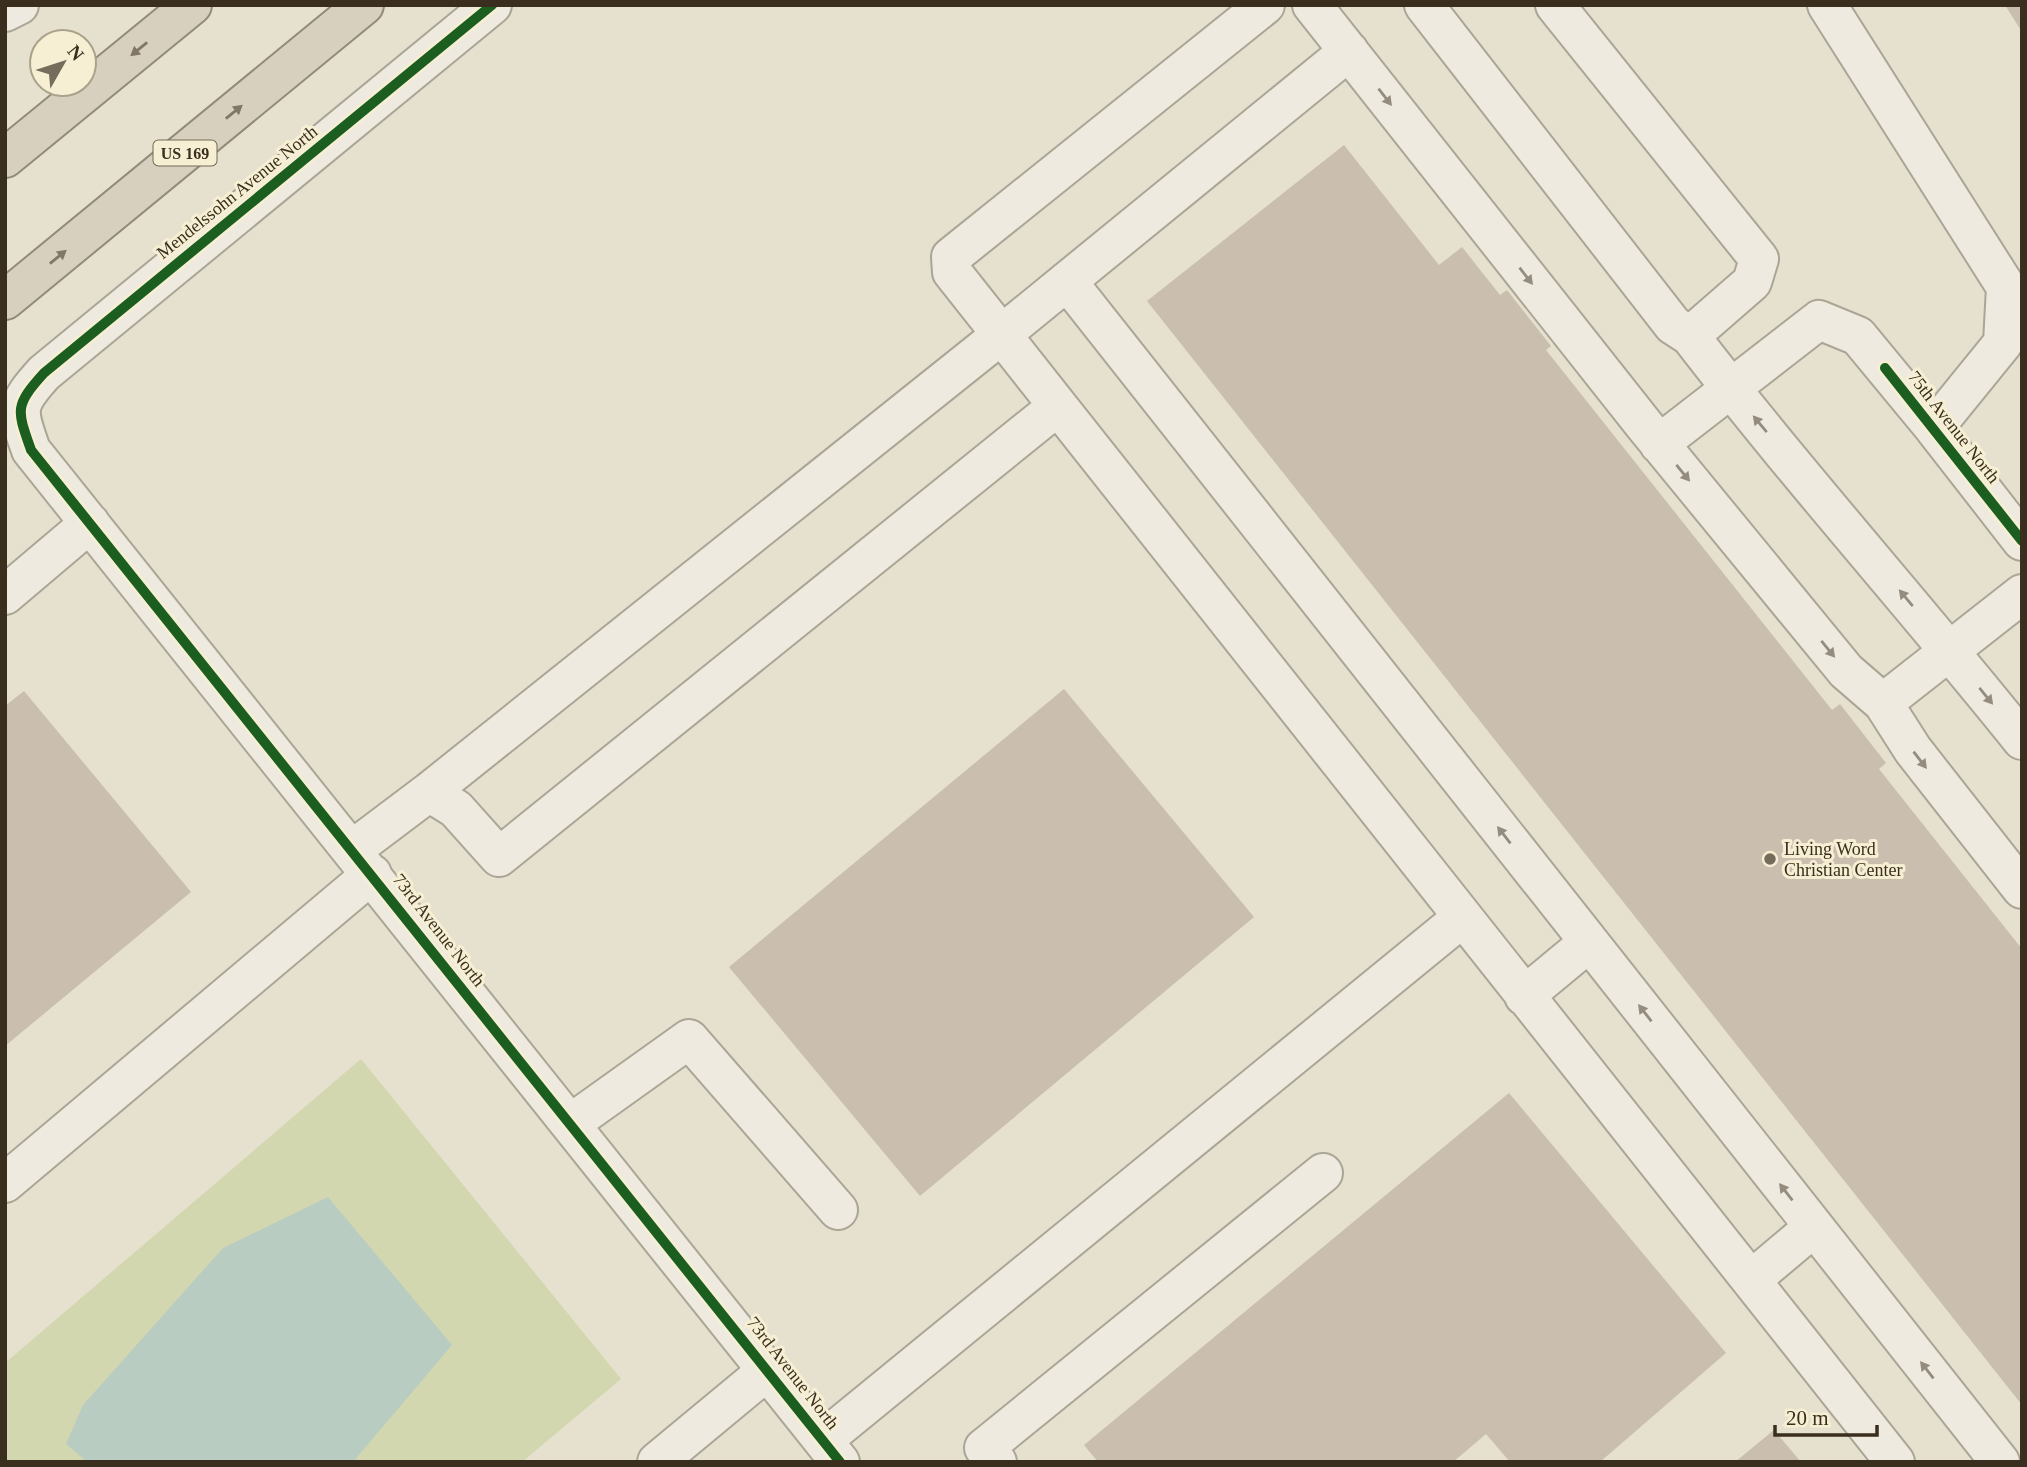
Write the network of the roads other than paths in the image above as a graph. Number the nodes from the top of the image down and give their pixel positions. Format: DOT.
graph roads {
  1 [pos="19,5"];
  2 [pos="192,5"];
  3 [pos="364,5"];
  4 [pos="492,5"];
  5 [pos="1265,5"];
  6 [pos="1312,5"];
  7 [pos="1424,5"];
  8 [pos="1555,5"];
  9 [pos="1827,5"];
  10 [pos="5,12"];
  11 [pos="1349,51"];
  12 [pos="5,158"];
  13 [pos="1067,281"];
  14 [pos="5,300"];
  15 [pos="1001,335"];
  16 [pos="1690,336"];
  17 [pos="1730,388"];
  18 [pos="1058,406"];
  19 [pos="19,416"];
  20 [pos="1934,428"];
  21 [pos="1659,444"];
  22 [pos="90,523"];
  23 [pos="2022,541"];
  24 [pos="2022,594"];
  25 [pos="5,595"];
  26 [pos="1950,651"];
  27 [pos="1883,703"];
  28 [pos="2022,740"];
  29 [pos="429,793"];
  30 [pos="362,862"];
  31 [pos="2022,888"];
  32 [pos="1463,916"];
  33 [pos="1588,943"];
  34 [pos="1524,996"];
  35 [pos="570,1124"];
  36 [pos="1323,1173"];
  37 [pos="5,1183"];
  38 [pos="838,1210"];
  39 [pos="1814,1227"];
  40 [pos="1751,1280"];
  41 [pos="768,1370"];
  42 [pos="832,1451"];
  43 [pos="657,1462"];
  44 [pos="997,1462"];
  45 [pos="1895,1462"];
  46 [pos="2000,1462"];
  1 -- 10 [label="street"];
  2 -- 12 [label="highway, one-way"];
  14 -- 3 [label="highway, US 169, one-way"];
  4 -- 19 [label="street, Mendelssohn Avenue North"];
  5 -- 15 [label="street"];
  6 -- 11 [label="street"];
  7 -- 16 [label="street"];
  8 -- 16 [label="street"];
  9 -- 20 [label="street"];
  11 -- 13 [label="street"];
  11 -- 21 [label="street, one-way"];
  13 -- 15 [label="street"];
  33 -- 13 [label="street, one-way"];
  15 -- 18 [label="street"];
  15 -- 29 [label="street"];
  16 -- 17 [label="street"];
  17 -- 20 [label="street, 75th Avenue North"];
  17 -- 21 [label="street"];
  26 -- 17 [label="street, one-way"];
  18 -- 29 [label="street"];
  18 -- 32 [label="street"];
  19 -- 22 [label="street, 73rd Avenue North"];
  20 -- 23 [label="street, 75th Avenue North"];
  21 -- 27 [label="street, one-way"];
  22 -- 25 [label="street"];
  22 -- 30 [label="street, 73rd Avenue North"];
  24 -- 26 [label="street"];
  26 -- 27 [label="street"];
  26 -- 28 [label="street, one-way"];
  27 -- 31 [label="street, one-way"];
  29 -- 30 [label="street"];
  30 -- 35 [label="street, 73rd Avenue North"];
  30 -- 37 [label="street"];
  32 -- 34 [label="street"];
  32 -- 42 [label="street"];
  33 -- 34 [label="street"];
  39 -- 33 [label="street, one-way"];
  34 -- 40 [label="street"];
  35 -- 38 [label="street"];
  35 -- 41 [label="street, 73rd Avenue North"];
  36 -- 44 [label="street"];
  39 -- 40 [label="street"];
  46 -- 39 [label="street, one-way"];
  40 -- 45 [label="street"];
  41 -- 42 [label="street, 73rd Avenue North"];
  41 -- 43 [label="street"];
}
